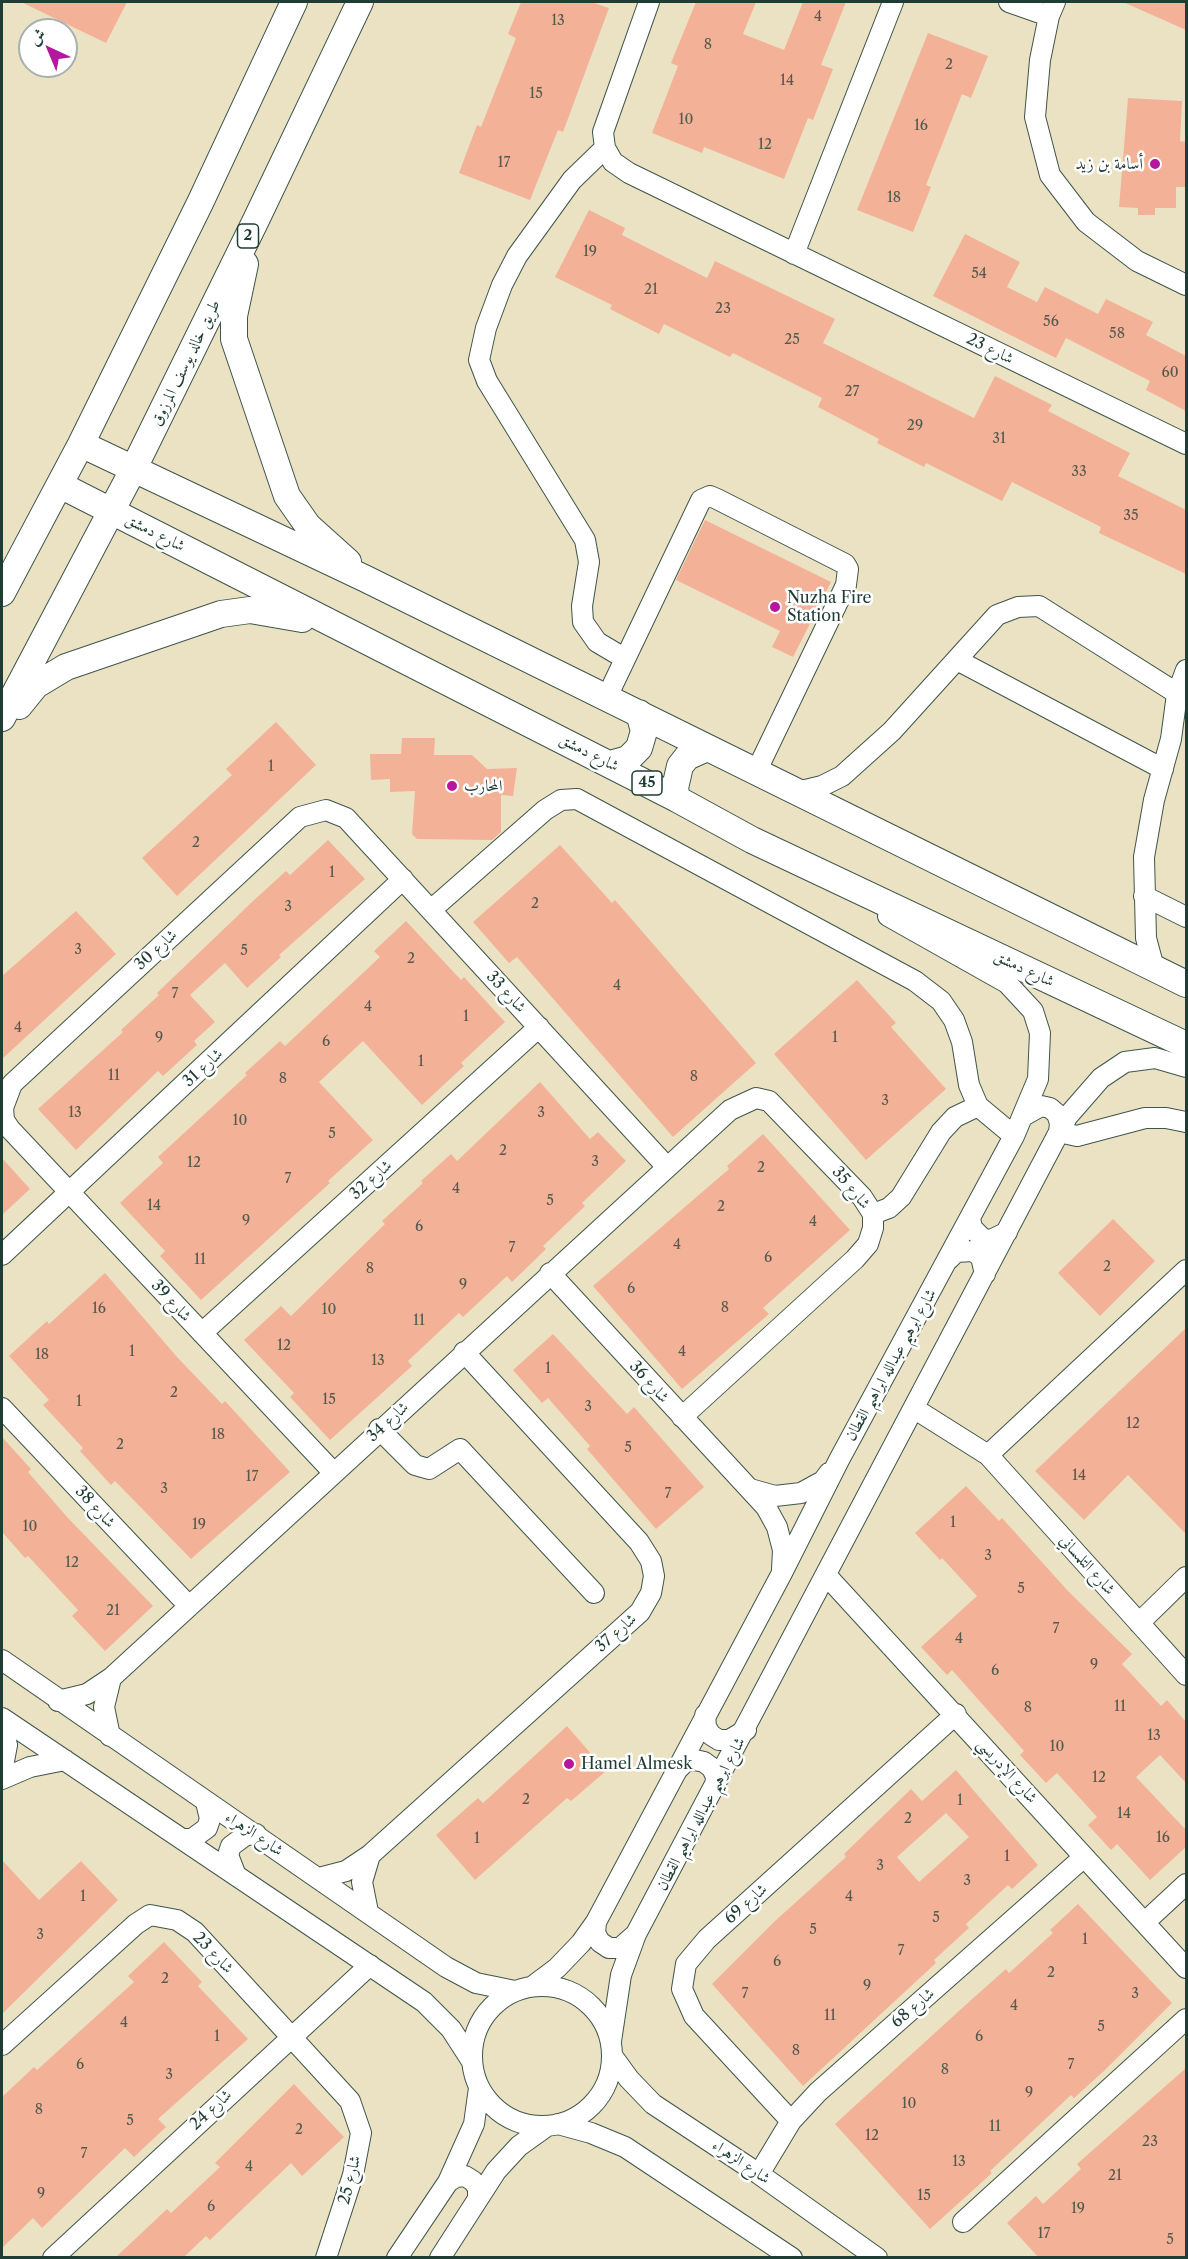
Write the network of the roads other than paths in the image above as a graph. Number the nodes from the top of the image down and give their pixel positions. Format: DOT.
graph roads {
  1 [pos="294,2"];
  2 [pos="360,2"];
  3 [pos="649,2"];
  4 [pos="893,2"];
  5 [pos="1010,2"];
  6 [pos="1052,9"];
  7 [pos="605,148"];
  8 [pos="256,220"];
  9 [pos="794,254"];
  10 [pos="1186,285"];
  11 [pos="81,444"];
  12 [pos="1186,444"];
  13 [pos="134,468"];
  14 [pos="60,485"];
  15 [pos="111,511"];
  16 [pos="366,579"];
  17 [pos="2,593"];
  18 [pos="340,628"];
  19 [pos="624,658"];
  20 [pos="957,660"];
  21 [pos="1186,670"];
  22 [pos="1182,696"];
  23 [pos="606,699"];
  24 [pos="639,713"];
  25 [pos="2,718"];
  26 [pos="2,731"];
  27 [pos="707,748"];
  28 [pos="610,764"];
  29 [pos="1163,769"];
  30 [pos="756,772"];
  31 [pos="797,792"];
  32 [pos="677,799"];
  33 [pos="346,818"];
  34 [pos="752,840"];
  35 [pos="403,879"];
  36 [pos="1144,896"];
  37 [pos="431,910"];
  38 [pos="1186,917"];
  39 [pos="1154,968"];
  40 [pos="1186,984"];
  41 [pos="539,1027"];
  42 [pos="1186,1045"];
  43 [pos="1186,1067"];
  44 [pos="978,1107"];
  45 [pos="1025,1115"];
  46 [pos="1186,1122"];
  47 [pos="10,1129"];
  48 [pos="1059,1132"];
  49 [pos="1014,1136"];
  50 [pos="666,1166"];
  51 [pos="70,1193"];
  52 [pos="873,1214"];
  53 [pos="970,1218"];
  54 [pos="1007,1232"];
  55 [pos="2,1255"];
  56 [pos="949,1259"];
  57 [pos="1186,1270"];
  58 [pos="550,1273"];
  59 [pos="986,1274"];
  60 [pos="202,1333"];
  61 [pos="464,1352"];
  62 [pos="2,1408"];
  63 [pos="915,1409"];
  64 [pos="682,1418"];
  65 [pos="380,1429"];
  66 [pos="988,1455"];
  67 [pos="839,1460"];
  68 [pos="333,1472"];
  69 [pos="750,1489"];
  70 [pos="782,1573"];
  71 [pos="826,1575"];
  72 [pos="1186,1577"];
  73 [pos="594,1593"];
  74 [pos="188,1605"];
  75 [pos="1139,1623"];
  76 [pos="2,1660"];
  77 [pos="1186,1675"];
  78 [pos="111,1678"];
  79 [pos="58,1701"];
  80 [pos="956,1714"];
  81 [pos="705,1715"];
  82 [pos="2,1718"];
  83 [pos="2,1726"];
  84 [pos="746,1730"];
  85 [pos="110,1736"];
  86 [pos="65,1760"];
  87 [pos="678,1769"];
  88 [pos="2,1772"];
  89 [pos="2,1779"];
  90 [pos="715,1787"];
  91 [pos="206,1802"];
  92 [pos="256,1834"];
  93 [pos="183,1839"];
  94 [pos="370,1855"];
  95 [pos="1084,1857"];
  96 [pos="235,1873"];
  97 [pos="319,1878"];
  98 [pos="1186,1884"];
  99 [pos="368,1912"];
  100 [pos="596,1922"];
  101 [pos="1145,1922"];
  102 [pos="636,1934"];
  103 [pos="370,1965"];
  104 [pos="1186,1968"];
  105 [pos="524,1988"];
  106 [pos="1186,2019"];
  107 [pos="291,2036"];
  108 [pos="2,2045"];
  109 [pos="612,2049"];
  110 [pos="471,2060"];
  111 [pos="479,2088"];
  112 [pos="350,2101"];
  113 [pos="791,2121"];
  114 [pos="553,2125"];
  115 [pos="759,2174"];
  116 [pos="448,2182"];
  117 [pos="478,2198"];
  118 [pos="963,2222"];
  119 [pos="874,2256"];
  120 [pos="53,2258"];
  121 [pos="326,2258"];
  122 [pos="397,2258"];
  123 [pos="440,2258"];
  124 [pos="792,2258"];
  1 -- 11 [label="main road"];
  2 -- 8 [label="main road, طريق خالد يوسف المرزوق / 2"];
  3 -- 7 [label="street"];
  4 -- 9 [label="street"];
  5 -- 6 [label="street"];
  6 -- 10 [label="street"];
  7 -- 9 [label="street, شارع 23"];
  7 -- 19 [label="street"];
  8 -- 13 [label="main road, طريق خالد يوسف المرزوق / 2"];
  8 -- 16 [label="main road"];
  9 -- 12 [label="street, شارع 23"];
  11 -- 13 [label="main road"];
  11 -- 14 [label="main road"];
  13 -- 15 [label="main road, طريق خالد يوسف المرزوق / 2"];
  13 -- 16 [label="main road"];
  14 -- 15 [label="main road, شارع دمشق / 45"];
  14 -- 17 [label="main road"];
  15 -- 18 [label="main road, شارع دمشق / 45"];
  15 -- 25 [label="main road, طريق خالد يوسف المرزوق / 2"];
  16 -- 23 [label="main road"];
  18 -- 26 [label="main road"];
  18 -- 28 [label="main road, شارع دمشق / 45"];
  19 -- 23 [label="street"];
  19 -- 30 [label="street"];
  20 -- 22 [label="street"];
  20 -- 29 [label="street"];
  20 -- 31 [label="street"];
  21 -- 22 [label="street"];
  22 -- 29 [label="street"];
  23 -- 24 [label="main road"];
  24 -- 27 [label="main road"];
  24 -- 28 [label="main road"];
  27 -- 30 [label="main road"];
  27 -- 32 [label="main road"];
  28 -- 32 [label="main road, شارع دمشق / 45"];
  29 -- 36 [label="street"];
  30 -- 31 [label="main road"];
  31 -- 39 [label="main road"];
  32 -- 34 [label="main road, شارع دمشق / 45"];
  33 -- 35 [label="street, شارع 33"];
  33 -- 47 [label="street, شارع 30"];
  34 -- 42 [label="main road, شارع دمشق / 45"];
  34 -- 45 [label="street, شارع ابرهيم عبدالله ابراهيم القطان"];
  35 -- 37 [label="street, شارع 33"];
  35 -- 51 [label="street, شارع 31"];
  36 -- 38 [label="street"];
  36 -- 39 [label="street"];
  37 -- 41 [label="street, شارع 33"];
  37 -- 44 [label="street"];
  39 -- 40 [label="main road"];
  41 -- 50 [label="street, شارع 33"];
  41 -- 60 [label="street, شارع 32"];
  43 -- 48 [label="street, شارع ابرهيم عبدالله ابراهيم القطان"];
  44 -- 49 [label="street"];
  44 -- 52 [label="street"];
  45 -- 48 [label="street"];
  45 -- 49 [label="street, شارع ابرهيم عبدالله ابراهيم القطان"];
  46 -- 48 [label="street"];
  47 -- 51 [label="street, شارع 39"];
  48 -- 54 [label="street, شارع ابرهيم عبدالله ابراهيم القطان"];
  49 -- 53 [label="street, شارع ابرهيم عبدالله ابراهيم القطان"];
  50 -- 52 [label="street, شارع 35"];
  50 -- 58 [label="street, شارع 34"];
  51 -- 55 [label="street, شارع 31"];
  51 -- 60 [label="street, شارع 39"];
  52 -- 64 [label="street, شارع 35"];
  53 -- 54 [label="street"];
  53 -- 56 [label="street, شارع ابرهيم عبدالله ابراهيم القطان"];
  54 -- 59 [label="street, شارع ابرهيم عبدالله ابراهيم القطان"];
  56 -- 59 [label="street"];
  56 -- 67 [label="street, شارع ابرهيم عبدالله ابراهيم القطان"];
  57 -- 66 [label="street"];
  58 -- 61 [label="street, شارع 34"];
  58 -- 64 [label="street, شارع 36"];
  59 -- 63 [label="street, شارع ابرهيم عبدالله ابراهيم القطان"];
  60 -- 68 [label="street, شارع 39"];
  61 -- 65 [label="street, شارع 34"];
  61 -- 94 [label="street, شارع 37"];
  62 -- 74 [label="street, شارع 38"];
  63 -- 66 [label="street, شارع التلمساني"];
  63 -- 71 [label="street, شارع ابرهيم عبدالله ابراهيم القطان"];
  64 -- 69 [label="street, شارع 36"];
  65 -- 68 [label="street, شارع 34"];
  65 -- 73 [label="street"];
  66 -- 75 [label="street, شارع التلمساني"];
  67 -- 69 [label="street"];
  67 -- 70 [label="street, شارع ابرهيم عبدالله ابراهيم القطان"];
  68 -- 74 [label="street, شارع 34"];
  69 -- 70 [label="street, شارع 36"];
  70 -- 81 [label="street, شارع ابرهيم عبدالله ابراهيم القطان"];
  71 -- 80 [label="street, شارع الإدريسي"];
  71 -- 84 [label="street, شارع ابرهيم عبدالله ابراهيم القطان"];
  72 -- 75 [label="street"];
  74 -- 78 [label="street, شارع 34"];
  75 -- 77 [label="street, شارع التلمساني"];
  76 -- 79 [label="street, شارع الزهراء"];
  78 -- 79 [label="street, شارع 34"];
  78 -- 85 [label="street"];
  79 -- 85 [label="street, شارع الزهراء"];
  80 -- 95 [label="street, شارع الإدريسي"];
  80 -- 113 [label="street, شارع 69"];
  81 -- 84 [label="street"];
  81 -- 87 [label="street, شارع ابرهيم عبدالله ابراهيم القطان"];
  82 -- 86 [label="street"];
  83 -- 88 [label="street"];
  84 -- 90 [label="street, شارع ابرهيم عبدالله ابراهيم القطان"];
  85 -- 91 [label="street, شارع الزهراء"];
  86 -- 89 [label="street"];
  86 -- 93 [label="street"];
  87 -- 90 [label="street"];
  87 -- 100 [label="street, شارع ابرهيم عبدالله ابراهيم القطان"];
  90 -- 102 [label="street, شارع ابرهيم عبدالله ابراهيم القطان"];
  91 -- 92 [label="street, شارع الزهراء"];
  91 -- 93 [label="street"];
  92 -- 96 [label="street"];
  92 -- 97 [label="street, شارع الزهراء"];
  93 -- 96 [label="street"];
  94 -- 97 [label="street, شارع 37"];
  94 -- 99 [label="street"];
  95 -- 101 [label="street, شارع الإدريسي"];
  95 -- 113 [label="street, شارع 68"];
  96 -- 103 [label="street"];
  97 -- 99 [label="street, شارع الزهراء"];
  98 -- 101 [label="street"];
  99 -- 105 [label="street, شارع الزهراء"];
  100 -- 102 [label="street"];
  100 -- 105 [label="street, شارع ابرهيم عبدالله ابراهيم القطان"];
  101 -- 104 [label="street, شارع الإدريسي"];
  102 -- 109 [label="street, شارع ابرهيم عبدالله ابراهيم القطان"];
  103 -- 107 [label="street, شارع 24"];
  103 -- 110 [label="street"];
  105 -- 109 [label="street"];
  105 -- 110 [label="street"];
  106 -- 118 [label="street"];
  107 -- 108 [label="street, شارع 23"];
  107 -- 112 [label="street, شارع 23"];
  107 -- 120 [label="street, شارع 24"];
  109 -- 114 [label="street"];
  109 -- 115 [label="street, شارع الزهراء"];
  110 -- 111 [label="street"];
  111 -- 114 [label="street"];
  111 -- 116 [label="street"];
  112 -- 121 [label="street, شارع 25"];
  113 -- 115 [label="street, شارع 68"];
  114 -- 117 [label="street"];
  114 -- 124 [label="street"];
  115 -- 119 [label="street, شارع الزهراء"];
  116 -- 117 [label="street"];
  116 -- 122 [label="street"];
  117 -- 123 [label="street"];
}
